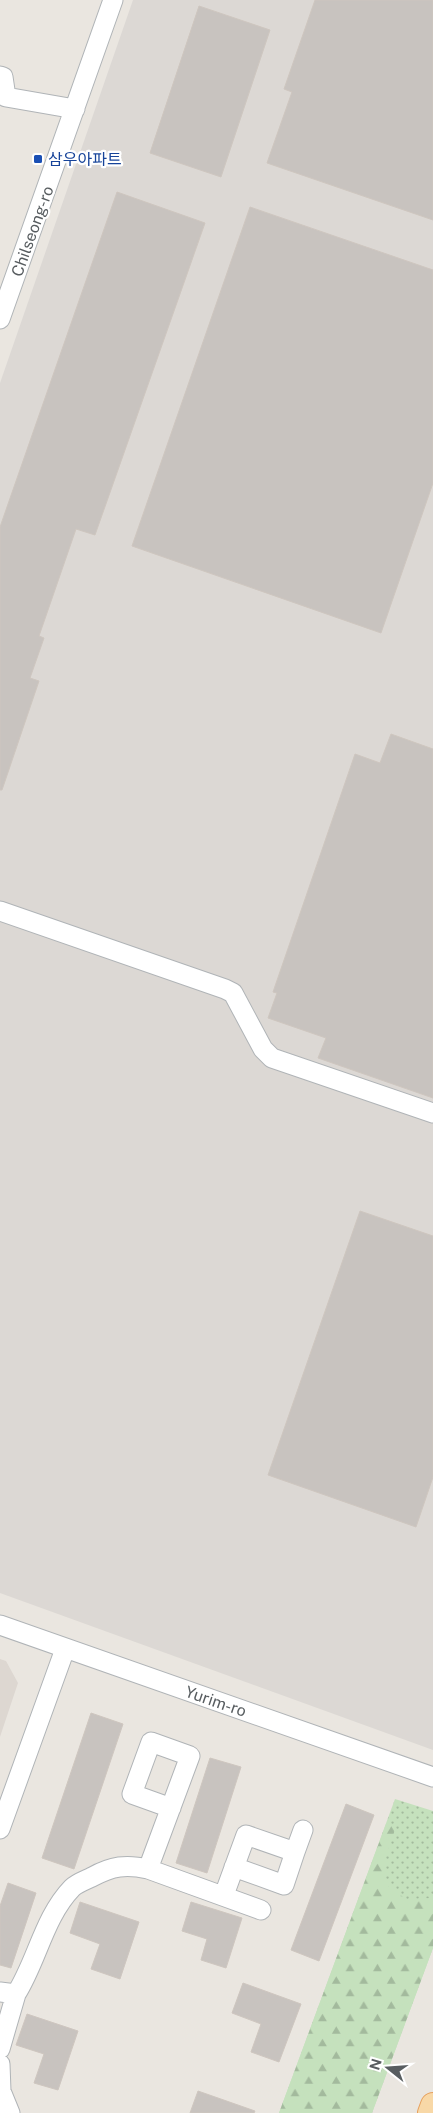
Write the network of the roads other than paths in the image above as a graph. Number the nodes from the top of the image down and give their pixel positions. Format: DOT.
graph roads {
  1 [pos="113,0"];
  2 [pos="0,76"];
  3 [pos="75,109"];
  4 [pos="0,319"];
  5 [pos="0,911"];
  6 [pos="433,1113"];
  7 [pos="0,1625"];
  8 [pos="65,1648"];
  9 [pos="433,1777"];
  10 [pos="171,1808"];
  11 [pos="0,1829"];
  12 [pos="302,1830"];
  13 [pos="295,1852"];
  14 [pos="234,1867"];
  15 [pos="148,1869"];
  16 [pos="224,1895"];
  17 [pos="261,1910"];
  18 [pos="8,1993"];
  19 [pos="0,2049"];
  20 [pos="0,2064"];
  21 [pos="433,2105"];
  22 [pos="10,2113"];
  23 [pos="430,2113"];
  1 -- 3 [label="street, Chilseong-ro"];
  2 -- 3 [label="street"];
  3 -- 4 [label="street, Chilseong-ro"];
  5 -- 6 [label="street"];
  7 -- 8 [label="street, Yurim-ro"];
  8 -- 9 [label="street, Yurim-ro"];
  8 -- 11 [label="street"];
  10 -- 15 [label="street"];
  12 -- 13 [label="street"];
  13 -- 14 [label="street"];
  13 -- 14 [label="street"];
  14 -- 16 [label="street"];
  15 -- 16 [label="street"];
  15 -- 18 [label="street"];
  16 -- 17 [label="street"];
  18 -- 19 [label="street"];
  20 -- 22 [label="street"];
  21 -- 23 [label="main road"];
}
